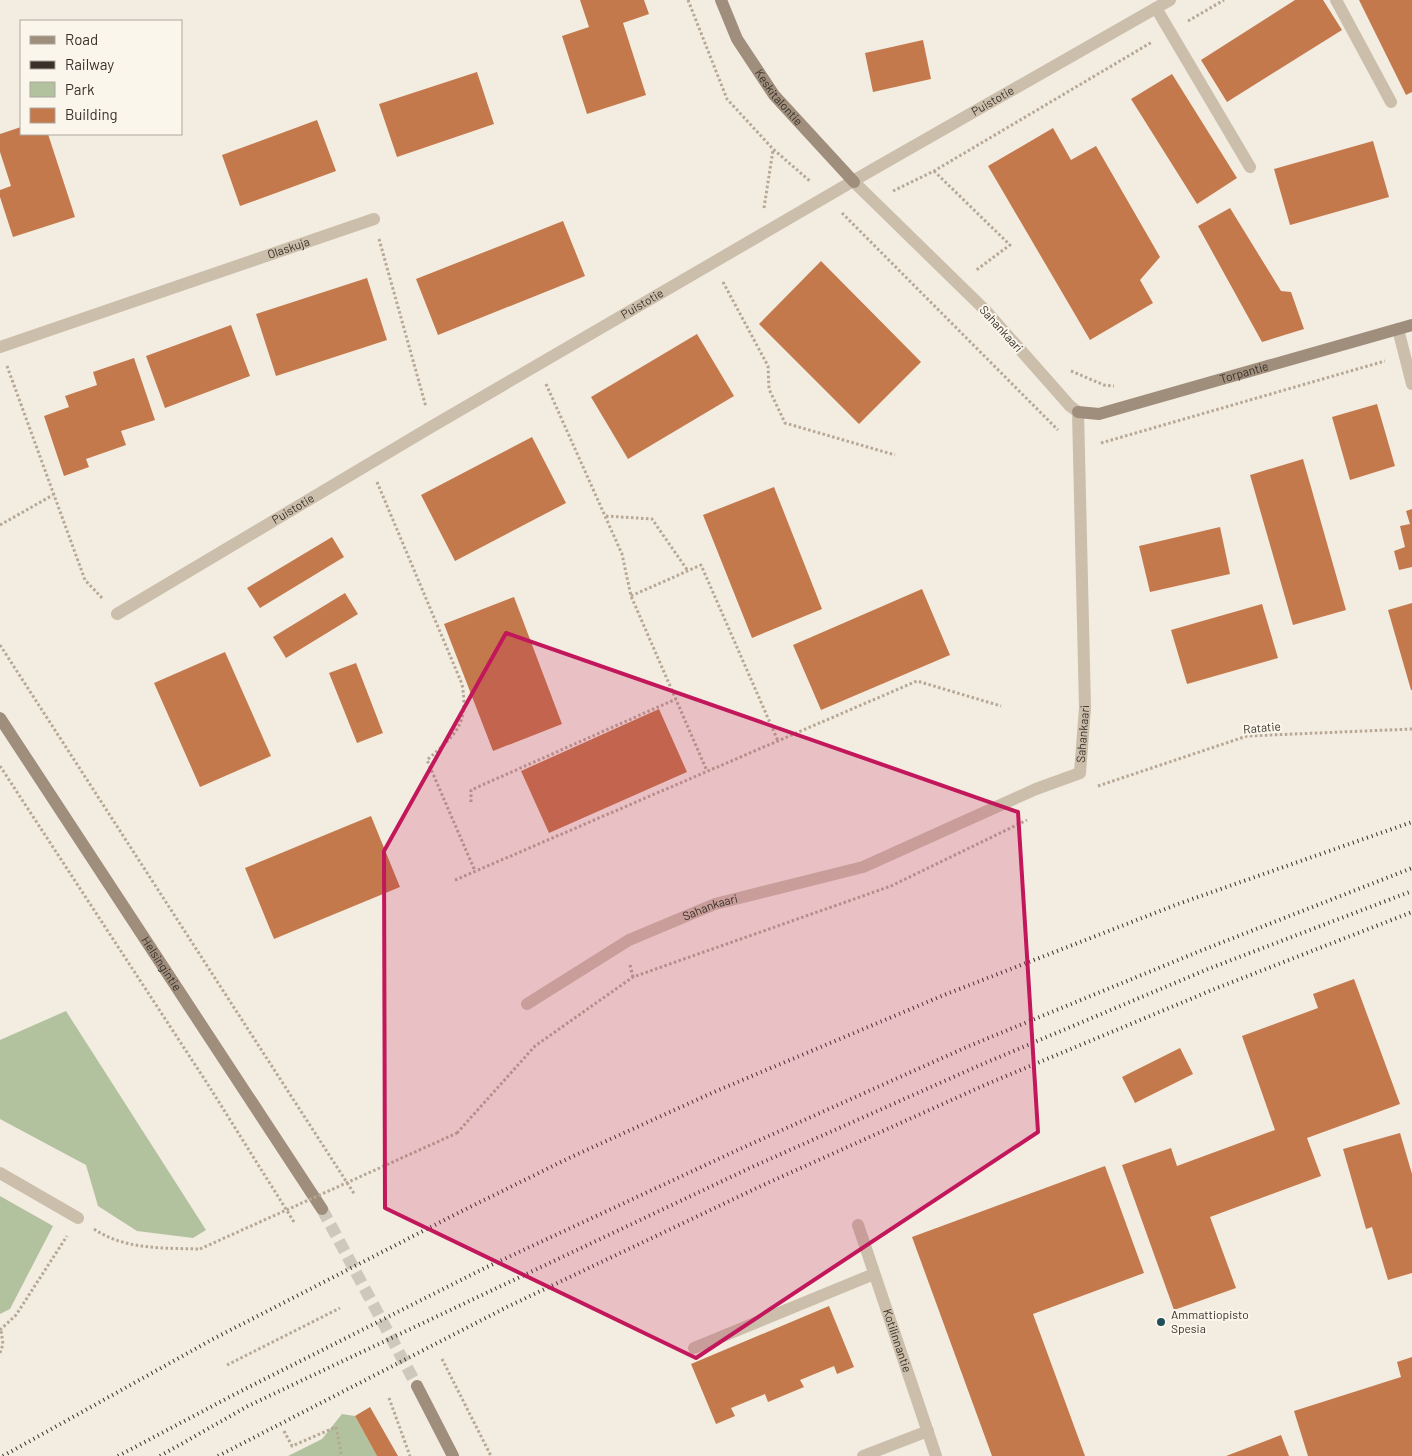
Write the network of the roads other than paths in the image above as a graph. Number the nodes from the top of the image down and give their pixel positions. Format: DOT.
graph roads {
  1 [pos="721,0"];
  2 [pos="1170,0"];
  3 [pos="1336,0"];
  4 [pos="1156,8"];
  5 [pos="1390,102"];
  6 [pos="1250,167"];
  7 [pos="854,182"];
  8 [pos="374,219"];
  9 [pos="1412,325"];
  10 [pos="1398,329"];
  11 [pos="0,347"];
  12 [pos="1412,384"];
  13 [pos="1078,412"];
  14 [pos="117,614"];
  15 [pos="0,718"];
  16 [pos="527,1004"];
  17 [pos="0,1173"];
  18 [pos="322,1209"];
  19 [pos="78,1218"];
  20 [pos="858,1225"];
  21 [pos="874,1274"];
  22 [pos="694,1348"];
  23 [pos="417,1386"];
  24 [pos="928,1431"];
  25 [pos="453,1456"];
  26 [pos="863,1456"];
  27 [pos="936,1456"];
  1 -- 7 [label="main road, Keskitalontie"];
  2 -- 4 [label="street, Puistotie"];
  3 -- 5 [label="street"];
  4 -- 6 [label="street"];
  4 -- 7 [label="street, Puistotie"];
  7 -- 13 [label="street, Sahankaari"];
  7 -- 14 [label="street, Puistotie"];
  8 -- 11 [label="street, Olaskuja"];
  9 -- 10 [label="main road, Torpantie"];
  10 -- 12 [label="street"];
  10 -- 13 [label="main road, Torpantie"];
  13 -- 16 [label="street, Sahankaari"];
  15 -- 18 [label="main road, Helsingintie"];
  17 -- 19 [label="street"];
  20 -- 21 [label="street, Kotilinnantie"];
  21 -- 22 [label="street"];
  21 -- 24 [label="street, Kotilinnantie"];
  23 -- 25 [label="main road"];
  24 -- 26 [label="street"];
  24 -- 27 [label="street, Kotilinnantie"];
}
